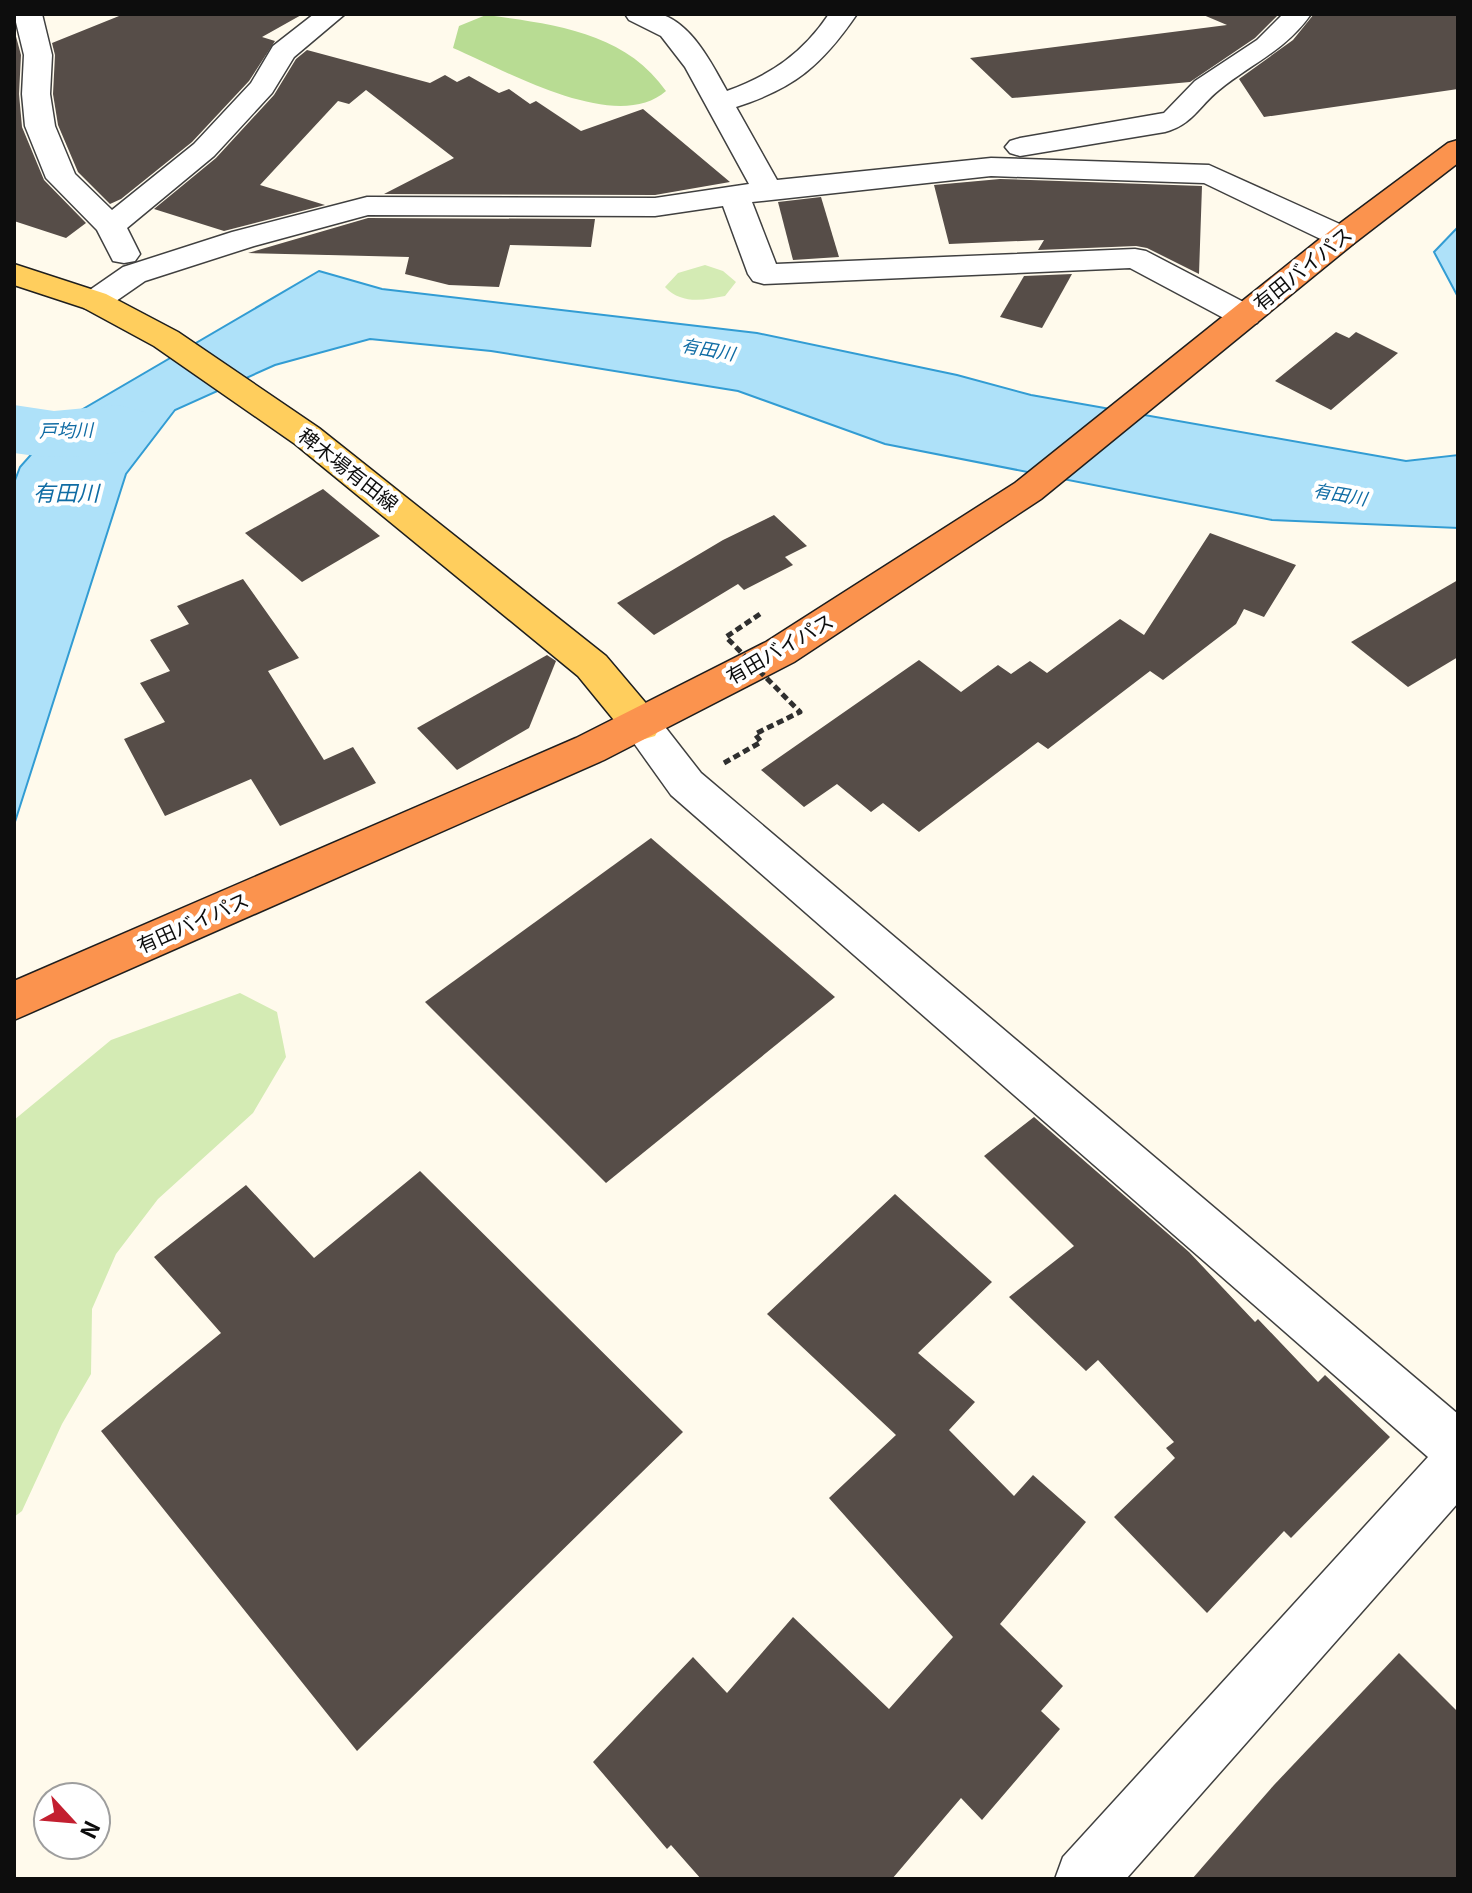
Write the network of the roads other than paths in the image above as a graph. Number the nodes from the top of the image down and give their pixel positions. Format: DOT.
graph roads {
  1 [pos="28,14"];
  2 [pos="331,14"];
  3 [pos="639,14"];
  4 [pos="843,14"];
  5 [pos="1290,16"];
  6 [pos="718,103"];
  7 [pos="1458,149"];
  8 [pos="800,187"];
  9 [pos="768,190"];
  10 [pos="734,195"];
  11 [pos="111,226"];
  12 [pos="1342,237"];
  13 [pos="14,274"];
  14 [pos="134,274"];
  15 [pos="95,301"];
  16 [pos="1245,316"];
  17 [pos="641,725"];
  18 [pos="14,1001"];
  19 [pos="1458,1448"];
  20 [pos="1458,1463"];
  21 [pos="1085,1879"];
  1 -- 11 [label="street"];
  2 -- 11 [label="street"];
  3 -- 6 [label="street"];
  4 -- 6 [label="street"];
  5 -- 8 [label="street"];
  6 -- 9 [label="street"];
  7 -- 12 [label="highway, 有田バイパス"];
  8 -- 9 [label="street"];
  8 -- 12 [label="street"];
  9 -- 10 [label="street"];
  10 -- 14 [label="street"];
  10 -- 16 [label="street"];
  11 -- 14 [label="street"];
  12 -- 16 [label="highway, 有田バイパス"];
  13 -- 15 [label="main road, 稗木場有田線"];
  14 -- 15 [label="street"];
  15 -- 17 [label="main road, 稗木場有田線"];
  16 -- 17 [label="highway, 有田バイパス"];
  17 -- 18 [label="highway, 有田バイパス"];
  17 -- 19 [label="street"];
  20 -- 21 [label="street"];
}
